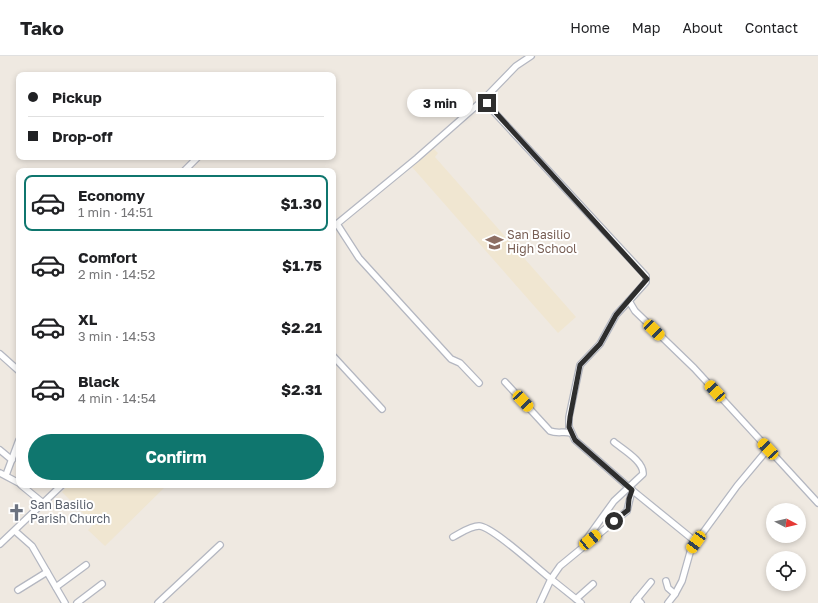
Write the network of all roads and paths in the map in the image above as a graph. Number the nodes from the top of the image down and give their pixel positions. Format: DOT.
graph roads {
  1 [pos="531,56"];
  2 [pos="483,100"];
  3 [pos="195,160"];
  4 [pos="187,168"];
  5 [pos="336,224"];
  6 [pos="336,226"];
  7 [pos="629,302"];
  8 [pos="0,354"];
  9 [pos="336,359"];
  10 [pos="16,368"];
  11 [pos="505,382"];
  12 [pos="479,383"];
  13 [pos="382,409"];
  14 [pos="571,433"];
  15 [pos="614,442"];
  16 [pos="16,449"];
  17 [pos="768,449"];
  18 [pos="0,450"];
  19 [pos="12,460"];
  20 [pos="3,474"];
  21 [pos="16,482"];
  22 [pos="25,488"];
  23 [pos="59,488"];
  24 [pos="631,489"];
  25 [pos="43,503"];
  26 [pos="818,503"];
  27 [pos="15,531"];
  28 [pos="453,537"];
  29 [pos="696,542"];
  30 [pos="0,544"];
  31 [pos="220,545"];
  32 [pos="578,550"];
  33 [pos="86,565"];
  34 [pos="47,572"];
  35 [pos="551,579"];
  36 [pos="666,581"];
  37 [pos="651,582"];
  38 [pos="102,584"];
  39 [pos="593,584"];
  40 [pos="56,587"];
  41 [pos="18,590"];
  42 [pos="675,594"];
  43 [pos="579,601"];
  44 [pos="638,602"];
  45 [pos="65,603"];
  46 [pos="77,603"];
  47 [pos="158,603"];
  48 [pos="540,603"];
  49 [pos="668,603"];
  1 -- 2 [label="street"];
  2 -- 5 [label="street"];
  2 -- 7 [label="street"];
  3 -- 4 [label="street"];
  6 -- 12 [label="street"];
  7 -- 14 [label="street"];
  7 -- 17 [label="street"];
  8 -- 10 [label="street"];
  9 -- 13 [label="street"];
  11 -- 14 [label="street"];
  14 -- 24 [label="street"];
  15 -- 24 [label="street"];
  16 -- 19 [label="street"];
  17 -- 26 [label="street"];
  17 -- 29 [label="street"];
  18 -- 19 [label="street"];
  19 -- 20 [label="street"];
  20 -- 21 [label="street"];
  22 -- 25 [label="street"];
  23 -- 25 [label="street"];
  24 -- 29 [label="street"];
  24 -- 32 [label="street"];
  24 -- 32 [label="street"];
  25 -- 27 [label="street"];
  27 -- 30 [label="street"];
  27 -- 34 [label="street"];
  28 -- 35 [label="street"];
  29 -- 42 [label="street"];
  31 -- 47 [label="street"];
  32 -- 35 [label="street"];
  33 -- 40 [label="street"];
  34 -- 40 [label="street"];
  34 -- 41 [label="street"];
  35 -- 43 [label="street"];
  35 -- 48 [label="street"];
  36 -- 42 [label="street"];
  37 -- 44 [label="street"];
  38 -- 46 [label="street"];
  39 -- 43 [label="street"];
  40 -- 45 [label="street"];
  42 -- 49 [label="street"];
}
